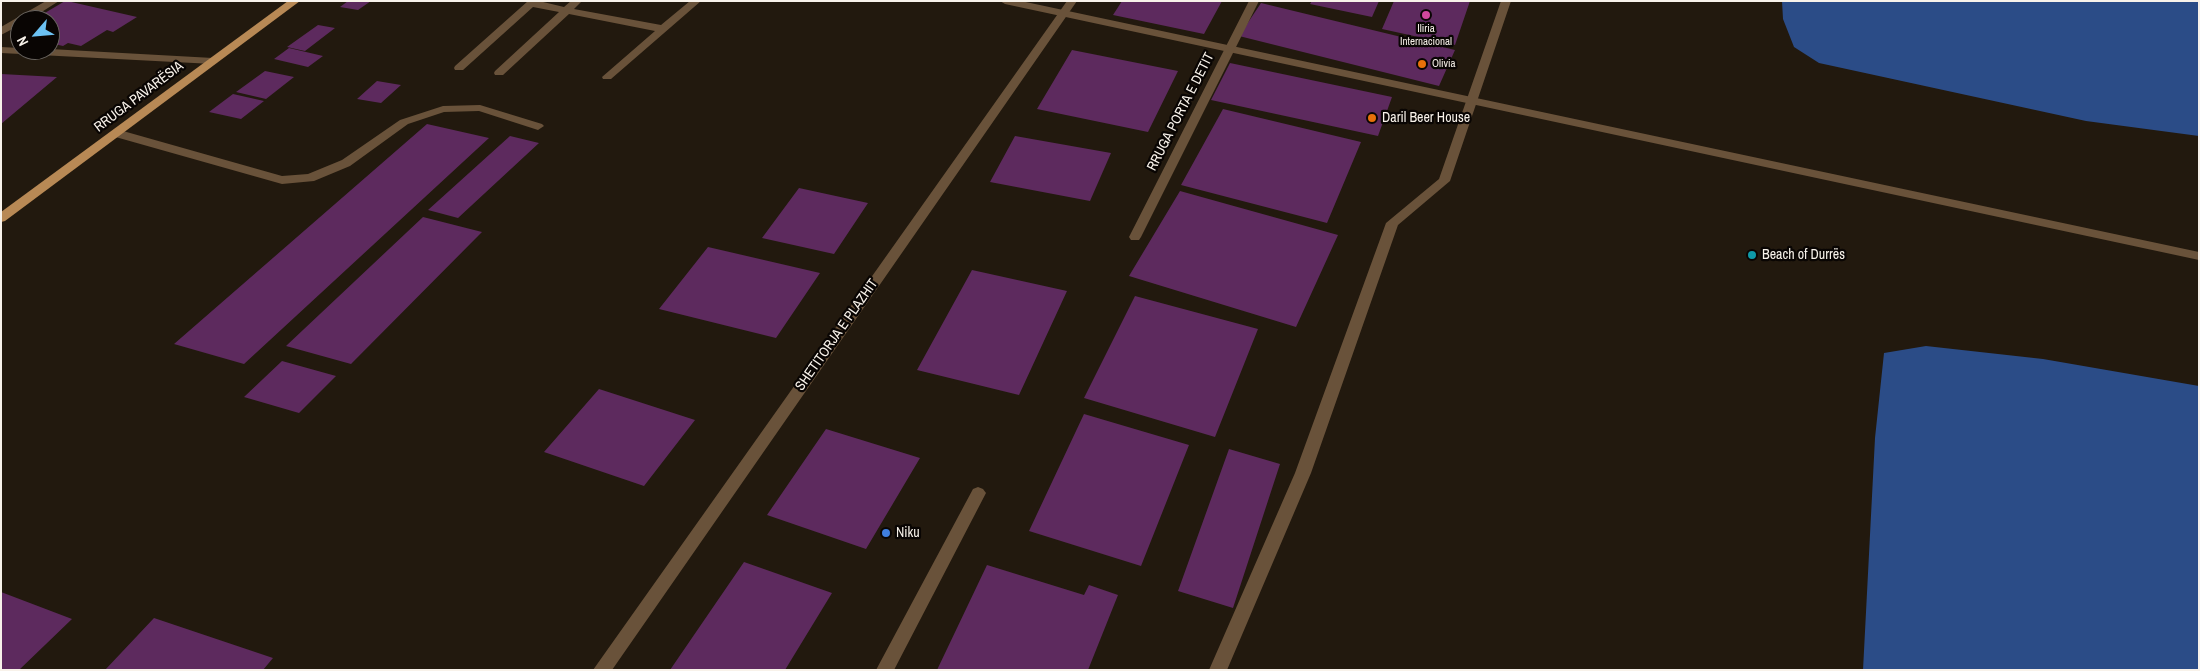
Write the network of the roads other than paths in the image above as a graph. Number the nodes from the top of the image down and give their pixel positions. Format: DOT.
graph roads {
  1 [pos="54,1"];
  2 [pos="295,1"];
  3 [pos="576,1"];
  4 [pos="696,1"];
  5 [pos="1005,1"];
  6 [pos="1072,1"];
  7 [pos="1254,1"];
  8 [pos="1506,1"];
  9 [pos="533,2"];
  10 [pos="38,10"];
  11 [pos="566,11"];
  12 [pos="1063,14"];
  13 [pos="663,29"];
  14 [pos="1,50"];
  15 [pos="1229,50"];
  16 [pos="213,61"];
  17 [pos="459,68"];
  18 [pos="499,72"];
  19 [pos="607,77"];
  20 [pos="1471,102"];
  21 [pos="538,126"];
  22 [pos="116,133"];
  23 [pos="1,218"];
  24 [pos="1135,237"];
  25 [pos="2199,256"];
  26 [pos="978,493"];
  27 [pos="602,670"];
  28 [pos="885,670"];
  29 [pos="1218,670"];
  1 -- 10 [label="street"];
  2 -- 16 [label="main road, RRUGA PAVARËSIA"];
  3 -- 11 [label="street"];
  4 -- 13 [label="street"];
  5 -- 12 [label="street"];
  6 -- 12 [label="street, SHETITORJA E PLAZHIT"];
  7 -- 15 [label="street, RRUGA PORTA E DETIT"];
  8 -- 20 [label="street"];
  9 -- 11 [label="street"];
  9 -- 17 [label="street"];
  11 -- 13 [label="street"];
  11 -- 18 [label="street"];
  12 -- 15 [label="street"];
  12 -- 27 [label="street, SHETITORJA E PLAZHIT"];
  13 -- 19 [label="street"];
  14 -- 16 [label="street"];
  15 -- 20 [label="street"];
  15 -- 24 [label="street, RRUGA PORTA E DETIT"];
  16 -- 22 [label="main road, RRUGA PAVARËSIA"];
  20 -- 25 [label="street"];
  20 -- 29 [label="street"];
  21 -- 22 [label="street"];
  22 -- 23 [label="main road, RRUGA PAVARËSIA"];
  26 -- 28 [label="street"];
}
